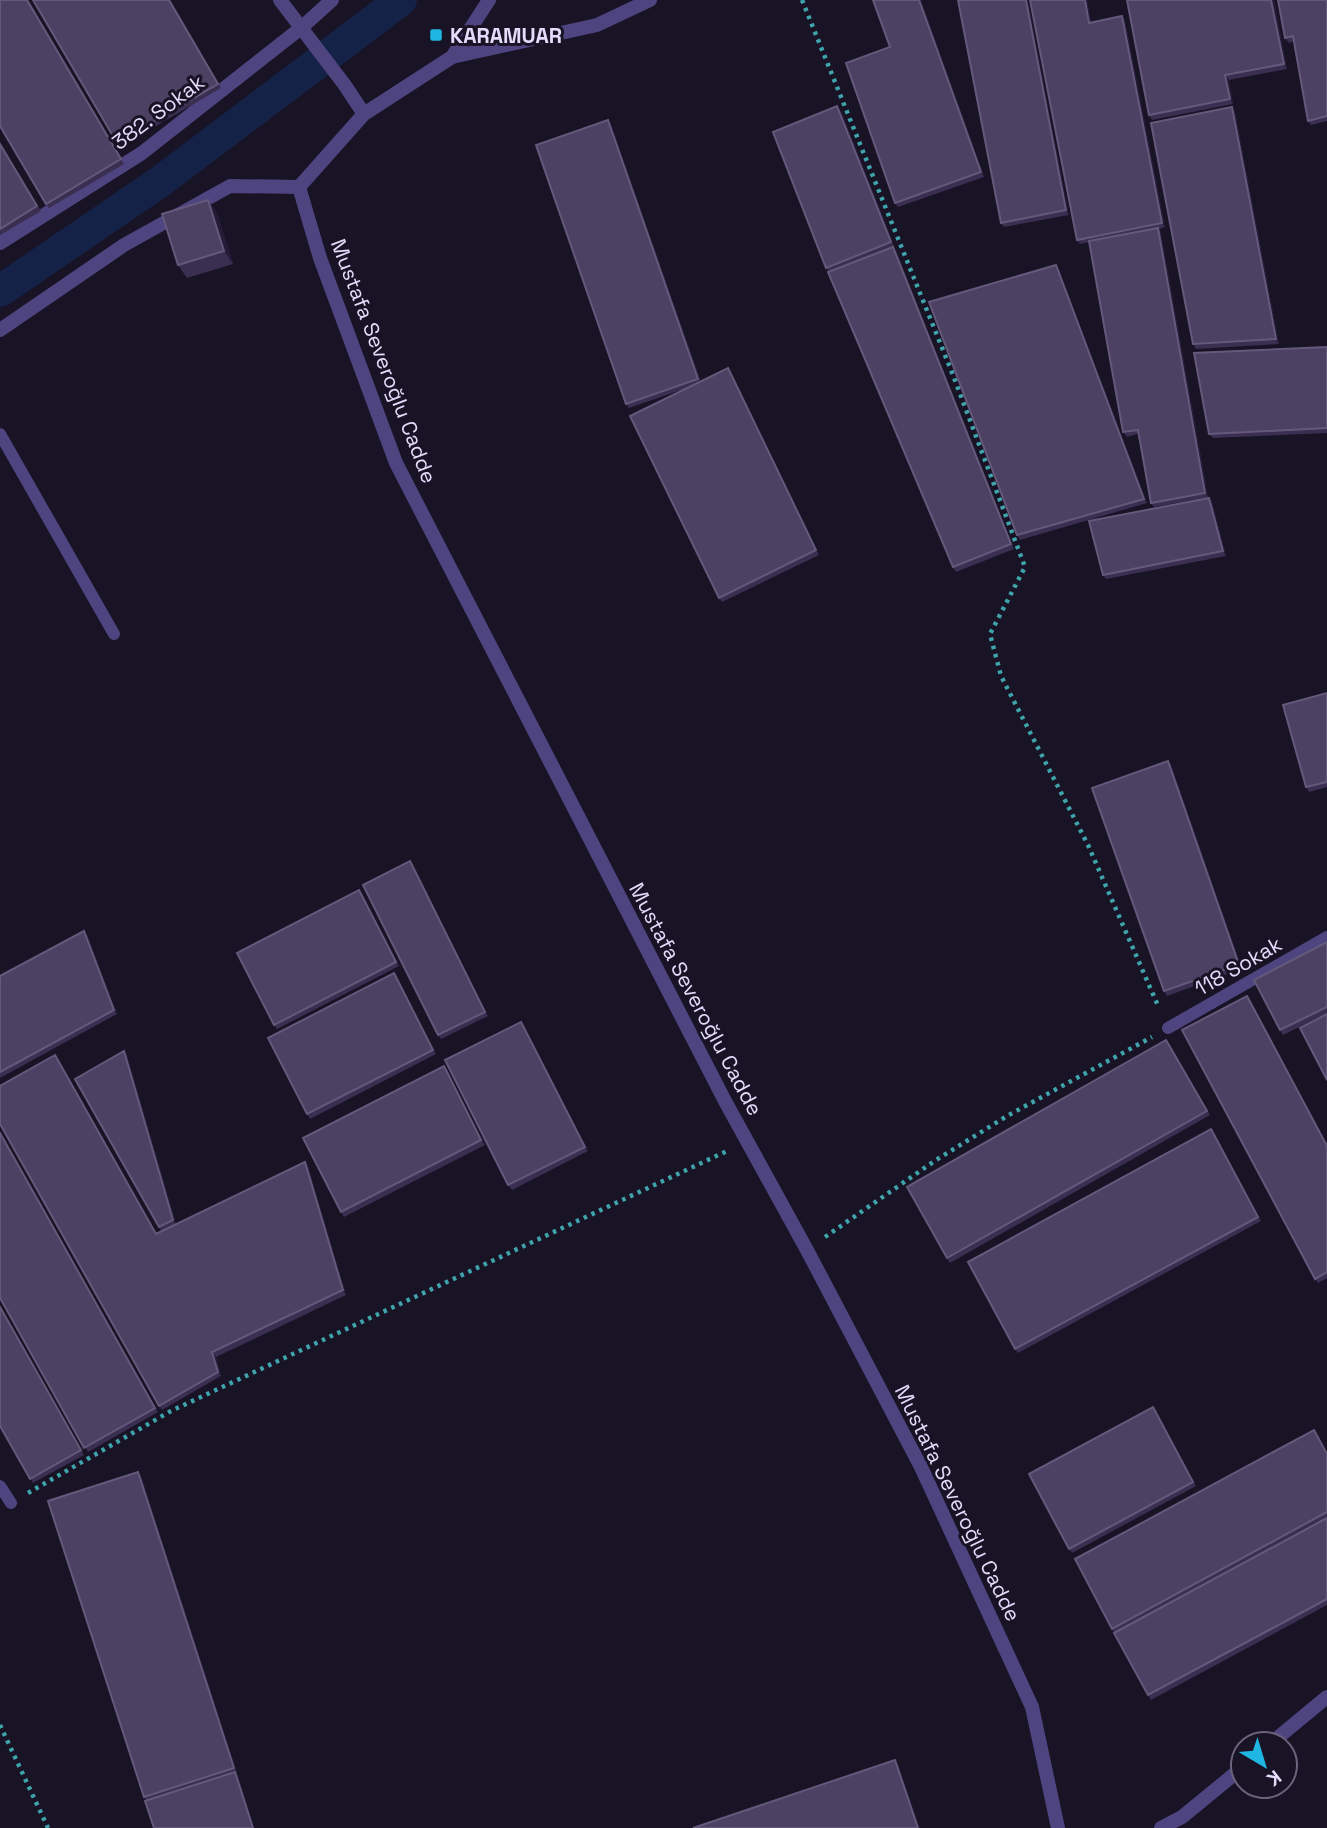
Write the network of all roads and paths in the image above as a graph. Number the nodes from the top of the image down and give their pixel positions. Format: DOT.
graph roads {
  1 [pos="280,0"];
  2 [pos="332,0"];
  3 [pos="489,0"];
  4 [pos="650,0"];
  5 [pos="803,0"];
  6 [pos="301,28"];
  7 [pos="452,57"];
  8 [pos="364,114"];
  9 [pos="299,187"];
  10 [pos="0,243"];
  11 [pos="0,330"];
  12 [pos="0,433"];
  13 [pos="114,634"];
  14 [pos="1327,937"];
  15 [pos="1168,1028"];
  16 [pos="747,1142"];
  17 [pos="807,1250"];
  18 [pos="0,1486"];
  19 [pos="11,1503"];
  20 [pos="1327,1697"];
  21 [pos="0,1725"];
  22 [pos="1287,1730"];
  23 [pos="1229,1778"];
  24 [pos="48,1828"];
  25 [pos="1058,1828"];
  26 [pos="1161,1828"];
  1 -- 6 [label="street"];
  2 -- 6 [label="street, 382. Sokak"];
  3 -- 7 [label="street"];
  4 -- 7 [label="street"];
  5 -- 15 [label="path"];
  6 -- 8 [label="street"];
  6 -- 10 [label="street, 382. Sokak"];
  7 -- 8 [label="street"];
  8 -- 9 [label="street"];
  9 -- 11 [label="street"];
  9 -- 16 [label="street, Mustafa Severoğlu Cadde"];
  12 -- 13 [label="lane"];
  14 -- 15 [label="lane, 118 Sokak"];
  15 -- 17 [label="path"];
  16 -- 17 [label="street, Mustafa Severoğlu Cadde"];
  16 -- 19 [label="path"];
  17 -- 25 [label="street, Mustafa Severoğlu Cadde"];
  18 -- 19 [label="lane"];
  20 -- 22 [label="street"];
  21 -- 24 [label="path"];
  23 -- 26 [label="street"];
}
